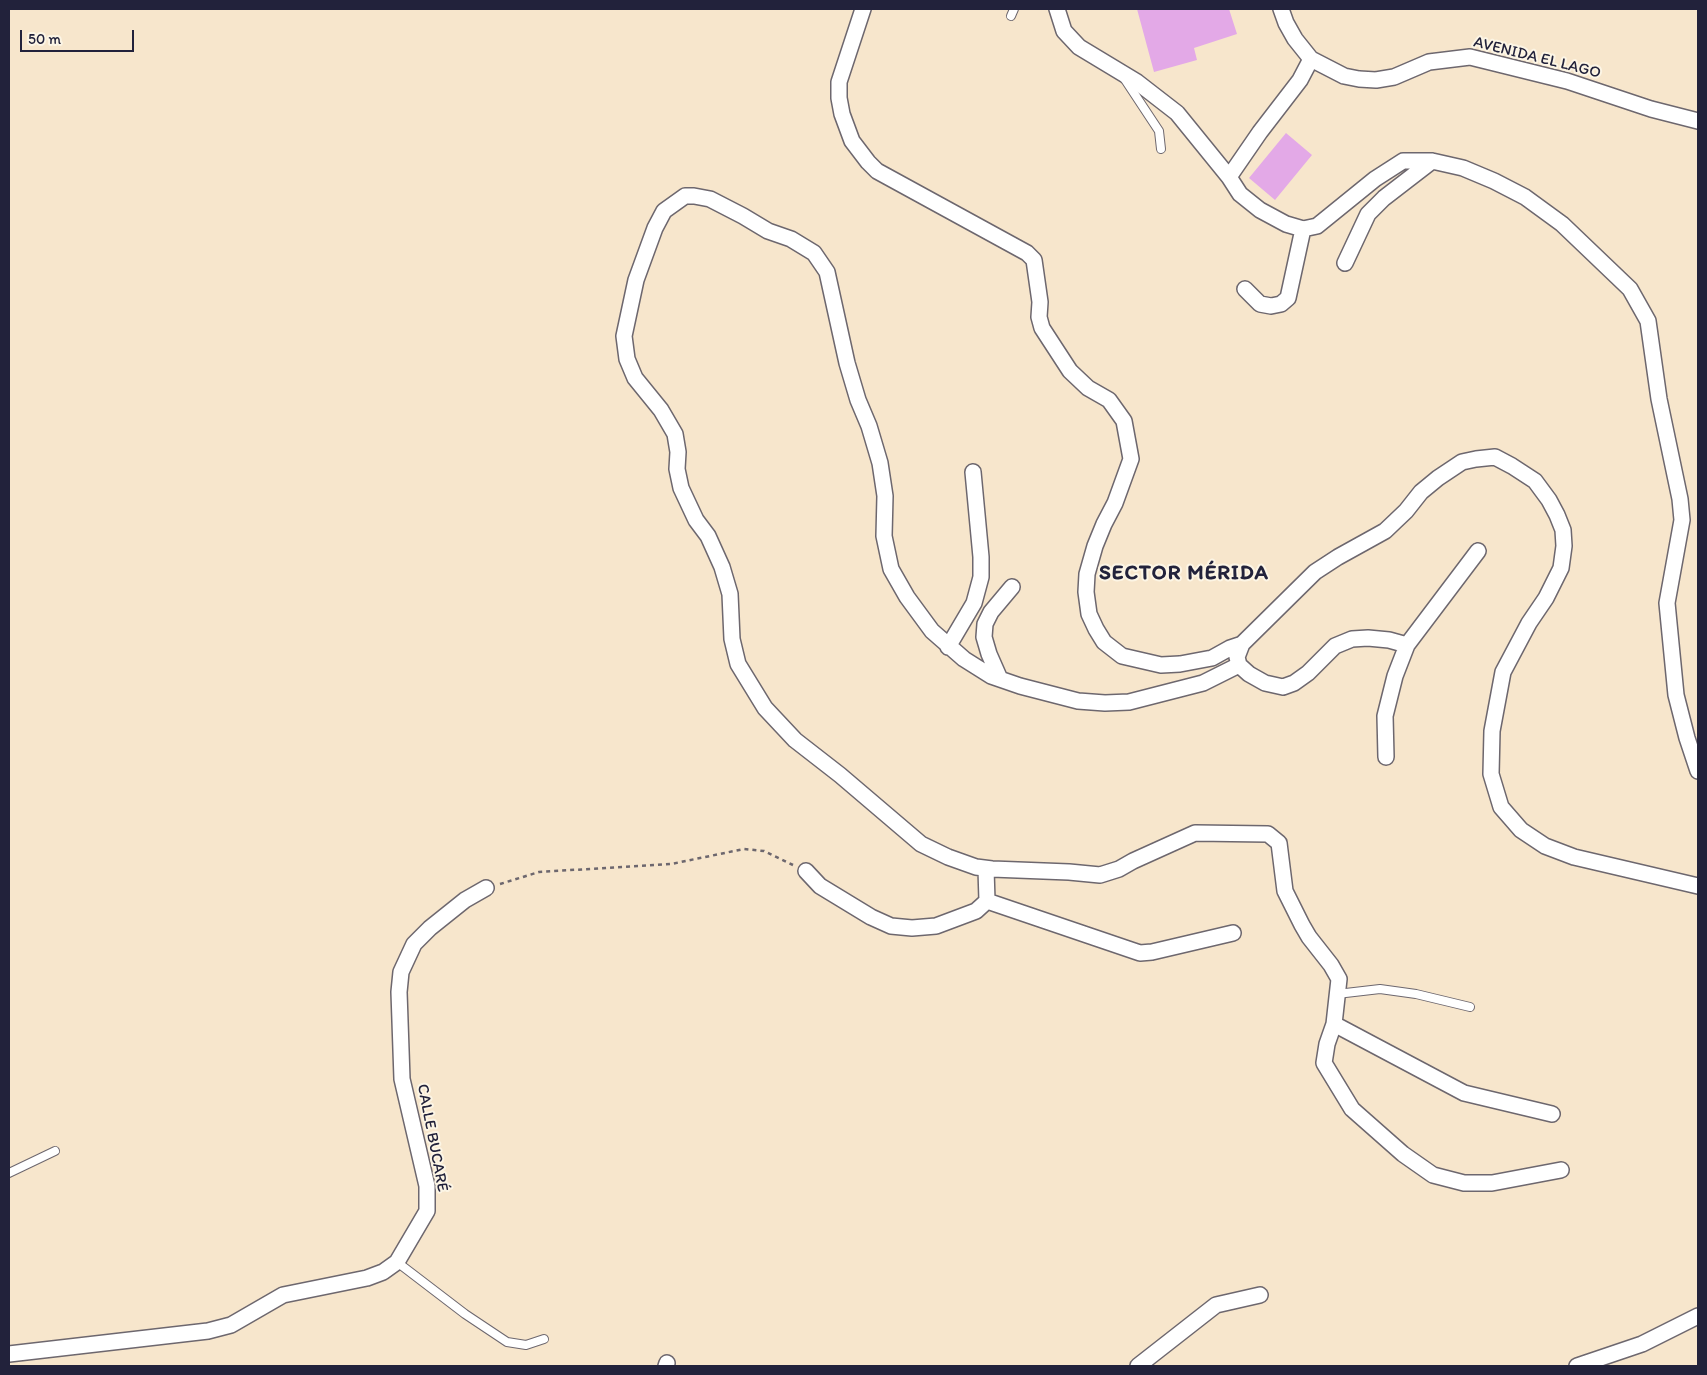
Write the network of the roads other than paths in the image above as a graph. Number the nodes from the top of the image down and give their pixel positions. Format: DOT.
graph roads {
  1 [pos="863,9"];
  2 [pos="1057,9"];
  3 [pos="1281,9"];
  4 [pos="1311,59"];
  5 [pos="1118,70"];
  6 [pos="1698,121"];
  7 [pos="1161,149"];
  8 [pos="1432,161"];
  9 [pos="1229,177"];
  10 [pos="1303,229"];
  11 [pos="1345,263"];
  12 [pos="1245,289"];
  13 [pos="973,472"];
  14 [pos="1478,551"];
  15 [pos="1012,587"];
  16 [pos="1242,644"];
  17 [pos="1407,645"];
  18 [pos="948,647"];
  19 [pos="1239,665"];
  20 [pos="1000,679"];
  21 [pos="1386,757"];
  22 [pos="1698,771"];
  23 [pos="986,869"];
  24 [pos="806,871"];
  25 [pos="1698,886"];
  26 [pos="486,888"];
  27 [pos="987,901"];
  28 [pos="1233,934"];
  29 [pos="1337,994"];
  30 [pos="1470,1007"];
  31 [pos="1334,1024"];
  32 [pos="1552,1114"];
  33 [pos="55,1151"];
  34 [pos="1561,1170"];
  35 [pos="9,1173"];
  36 [pos="397,1262"];
  37 [pos="1260,1295"];
  38 [pos="1698,1316"];
  39 [pos="544,1339"];
  40 [pos="9,1354"];
  41 [pos="1138,1366"];
  42 [pos="1578,1366"];
  1 -- 16 [label="street"];
  2 -- 5 [label="street"];
  3 -- 4 [label="street, AVENIDA EL LAGO"];
  4 -- 6 [label="street, AVENIDA EL LAGO"];
  4 -- 9 [label="street"];
  5 -- 7 [label="lane"];
  5 -- 9 [label="street"];
  8 -- 10 [label="street"];
  8 -- 11 [label="street"];
  8 -- 22 [label="street"];
  9 -- 10 [label="street"];
  10 -- 12 [label="street"];
  13 -- 18 [label="street"];
  14 -- 17 [label="street"];
  15 -- 20 [label="street"];
  16 -- 19 [label="street"];
  16 -- 25 [label="street"];
  17 -- 19 [label="street"];
  17 -- 21 [label="street"];
  18 -- 20 [label="street"];
  18 -- 23 [label="street"];
  19 -- 20 [label="street"];
  23 -- 27 [label="street"];
  23 -- 29 [label="street"];
  24 -- 27 [label="street"];
  26 -- 36 [label="street, CALLE BUCARÉ"];
  27 -- 28 [label="street"];
  29 -- 30 [label="lane"];
  29 -- 31 [label="street"];
  31 -- 32 [label="street"];
  31 -- 34 [label="street"];
  33 -- 35 [label="lane"];
  36 -- 39 [label="lane"];
  36 -- 40 [label="street, CALLE BUCARÉ"];
  37 -- 41 [label="street"];
  38 -- 42 [label="street"];
}
